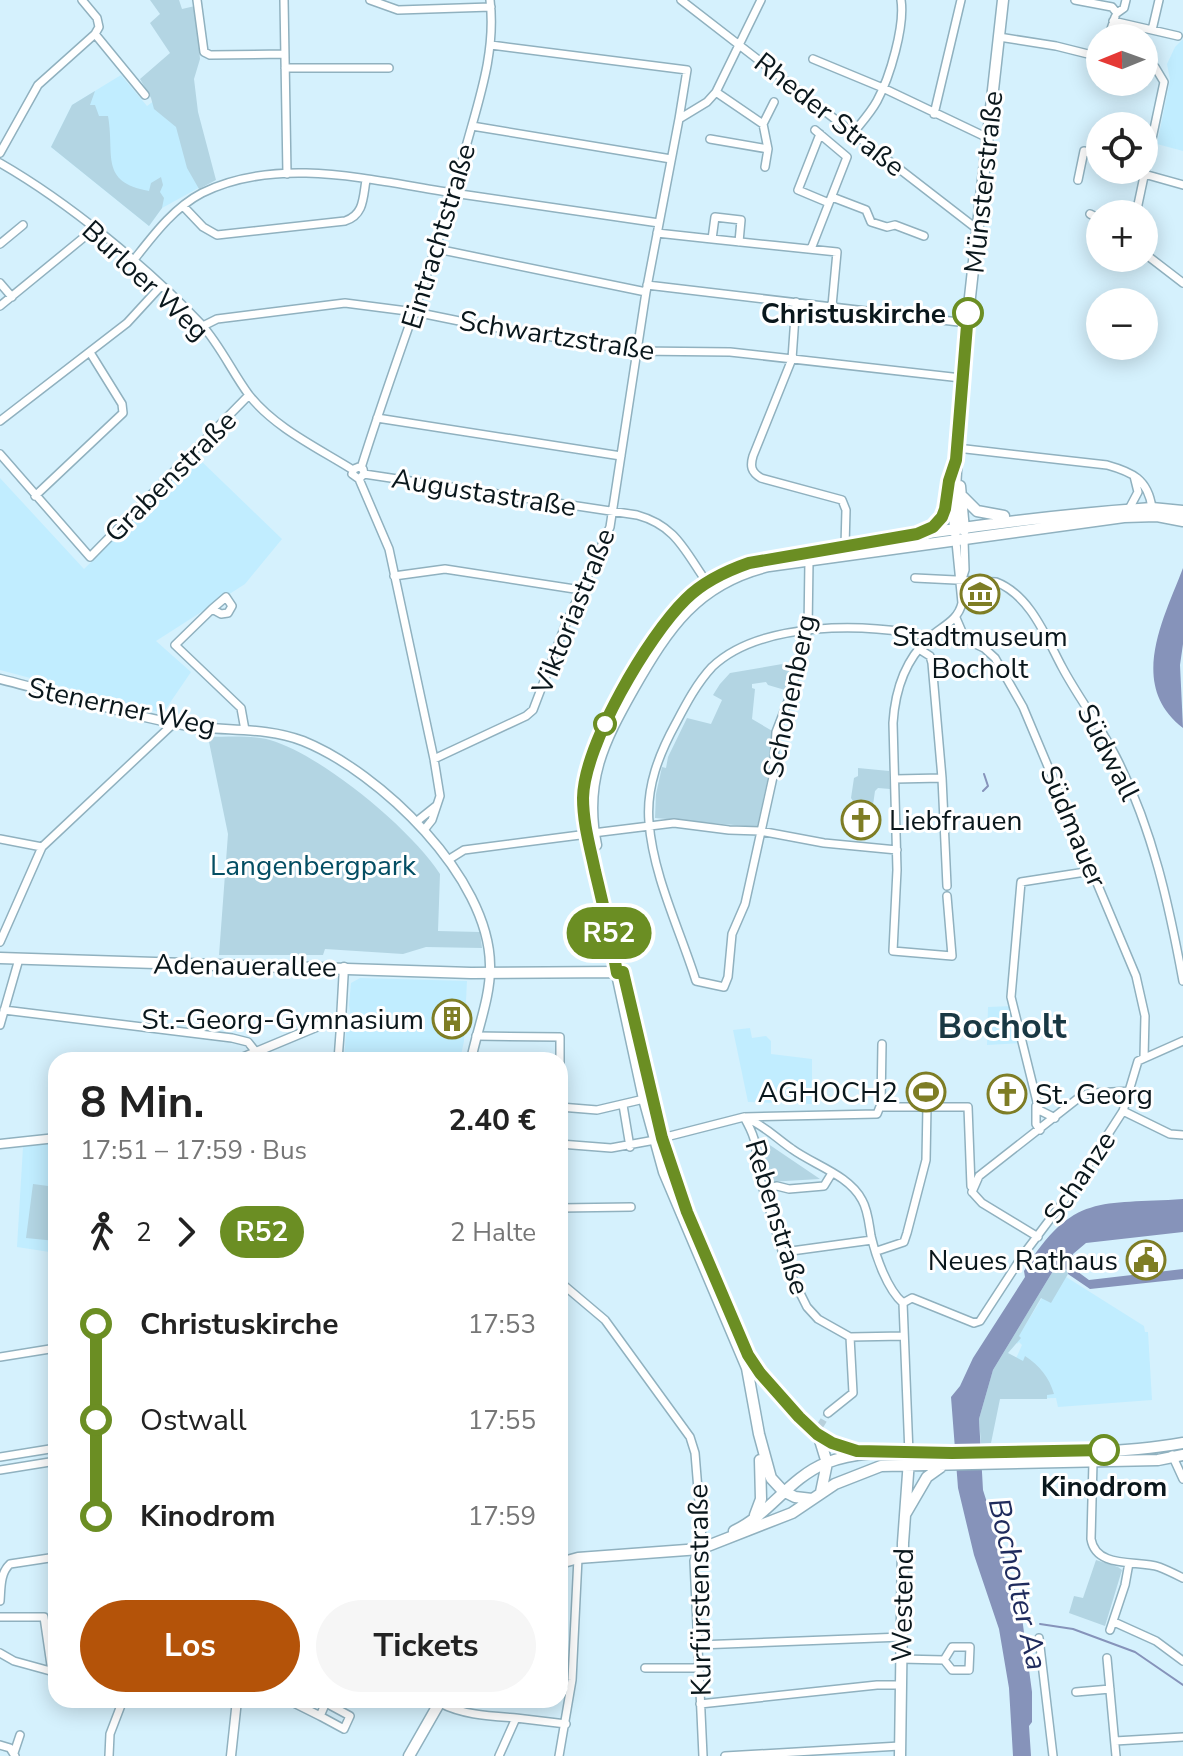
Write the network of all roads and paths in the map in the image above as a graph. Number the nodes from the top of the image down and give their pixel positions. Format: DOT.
graph roads {
  1 [pos="82,0"];
  2 [pos="197,0"];
  3 [pos="284,0"];
  4 [pos="370,0"];
  5 [pos="681,0"];
  6 [pos="761,0"];
  7 [pos="901,0"];
  8 [pos="961,0"];
  9 [pos="1003,0"];
  10 [pos="1075,0"];
  11 [pos="1126,0"];
  12 [pos="1159,0"];
  13 [pos="491,4"];
  14 [pos="1115,17"];
  15 [pos="1113,24"];
  16 [pos="1135,24"];
  17 [pos="1153,24"];
  18 [pos="1158,31"];
  19 [pos="95,34"];
  20 [pos="1178,36"];
  21 [pos="999,37"];
  22 [pos="740,44"];
  23 [pos="491,45"];
  24 [pos="285,54"];
  25 [pos="1086,54"];
  26 [pos="813,59"];
  27 [pos="285,68"];
  28 [pos="389,68"];
  29 [pos="1158,72"];
  30 [pos="883,88"];
  31 [pos="716,92"];
  32 [pos="145,95"];
  33 [pos="774,102"];
  34 [pos="1157,112"];
  35 [pos="934,114"];
  36 [pos="679,119"];
  37 [pos="763,124"];
  38 [pos="472,126"];
  39 [pos="854,132"];
  40 [pos="988,138"];
  41 [pos="710,139"];
  42 [pos="768,149"];
  43 [pos="1086,151"];
  44 [pos="0,153"];
  45 [pos="671,159"];
  46 [pos="0,163"];
  47 [pos="765,167"];
  48 [pos="287,174"];
  49 [pos="1158,178"];
  50 [pos="366,180"];
  51 [pos="1078,180"];
  52 [pos="1183,185"];
  53 [pos="454,193"];
  54 [pos="830,200"];
  55 [pos="184,207"];
  56 [pos="659,223"];
  57 [pos="23,225"];
  58 [pos="94,229"];
  59 [pos="977,229"];
  60 [pos="657,233"];
  61 [pos="924,236"];
  62 [pos="712,239"];
  63 [pos="739,242"];
  64 [pos="0,244"];
  65 [pos="437,249"];
  66 [pos="811,249"];
  67 [pos="133,261"];
  68 [pos="1158,264"];
  69 [pos="0,283"];
  70 [pos="1183,283"];
  71 [pos="161,286"];
  72 [pos="646,289"];
  73 [pos="12,297"];
  74 [pos="796,302"];
  75 [pos="0,306"];
  76 [pos="832,306"];
  77 [pos="415,312"];
  78 [pos="967,323"];
  79 [pos="203,326"];
  80 [pos="636,351"];
  81 [pos="91,354"];
  82 [pos="792,359"];
  83 [pos="961,378"];
  84 [pos="249,395"];
  85 [pos="377,418"];
  86 [pos="0,421"];
  87 [pos="957,448"];
  88 [pos="0,454"];
  89 [pos="621,456"];
  90 [pos="956,460"];
  91 [pos="359,473"];
  92 [pos="1133,474"];
  93 [pos="961,495"];
  94 [pos="35,496"];
  95 [pos="1152,508"];
  96 [pos="1129,509"];
  97 [pos="1183,511"];
  98 [pos="612,512"];
  99 [pos="1026,519"];
  100 [pos="1183,521"];
  101 [pos="917,534"];
  102 [pos="960,534"];
  103 [pos="845,546"];
  104 [pos="809,561"];
  105 [pos="394,576"];
  106 [pos="915,578"];
  107 [pos="961,581"];
  108 [pos="709,586"];
  109 [pos="581,590"];
  110 [pos="212,609"];
  111 [pos="956,618"];
  112 [pos="808,630"];
  113 [pos="930,637"];
  114 [pos="919,649"];
  115 [pos="0,679"];
  116 [pos="174,723"];
  117 [pos="245,730"];
  118 [pos="434,759"];
  119 [pos="942,778"];
  120 [pos="895,779"];
  121 [pos="437,805"];
  122 [pos="416,822"];
  123 [pos="649,825"];
  124 [pos="424,830"];
  125 [pos="760,831"];
  126 [pos="587,834"];
  127 [pos="0,839"];
  128 [pos="42,847"];
  129 [pos="897,850"];
  130 [pos="448,860"];
  131 [pos="1092,871"];
  132 [pos="947,886"];
  133 [pos="947,896"];
  134 [pos="0,942"];
  135 [pos="0,958"];
  136 [pos="19,959"];
  137 [pos="344,967"];
  138 [pos="620,972"];
  139 [pos="490,973"];
  140 [pos="1183,981"];
  141 [pos="4,1010"];
  142 [pos="341,1020"];
  143 [pos="0,1025"];
  144 [pos="476,1036"];
  145 [pos="1183,1041"];
  146 [pos="882,1044"];
  147 [pos="256,1052"];
  148 [pos="339,1052"];
  149 [pos="473,1052"];
  150 [pos="560,1052"];
  151 [pos="1144,1058"];
  152 [pos="1131,1091"];
  153 [pos="644,1099"];
  154 [pos="1036,1099"];
  155 [pos="623,1105"];
  156 [pos="927,1106"];
  157 [pos="568,1108"];
  158 [pos="879,1110"];
  159 [pos="1123,1111"];
  160 [pos="744,1117"];
  161 [pos="1055,1118"];
  162 [pos="1040,1130"];
  163 [pos="1183,1135"];
  164 [pos="48,1139"];
  165 [pos="658,1139"];
  166 [pos="0,1144"];
  167 [pos="568,1145"];
  168 [pos="630,1147"];
  169 [pos="832,1173"];
  170 [pos="763,1189"];
  171 [pos="972,1192"];
  172 [pos="631,1207"];
  173 [pos="568,1208"];
  174 [pos="1038,1237"];
  175 [pos="872,1240"];
  176 [pos="877,1251"];
  177 [pos="784,1252"];
  178 [pos="568,1289"];
  179 [pos="903,1303"];
  180 [pos="904,1336"];
  181 [pos="850,1337"];
  182 [pos="48,1349"];
  183 [pos="0,1357"];
  184 [pos="772,1386"];
  185 [pos="755,1399"];
  186 [pos="828,1413"];
  187 [pos="818,1431"];
  188 [pos="759,1434"];
  189 [pos="1183,1443"];
  190 [pos="1170,1445"];
  191 [pos="48,1449"];
  192 [pos="873,1452"];
  193 [pos="1178,1456"];
  194 [pos="0,1457"];
  195 [pos="989,1458"];
  196 [pos="909,1459"];
  197 [pos="951,1459"];
  198 [pos="48,1462"];
  199 [pos="1093,1462"];
  200 [pos="827,1463"];
  201 [pos="0,1470"];
  202 [pos="1183,1479"];
  203 [pos="783,1491"];
  204 [pos="816,1496"];
  205 [pos="904,1517"];
  206 [pos="751,1521"];
  207 [pos="700,1549"];
  208 [pos="48,1558"];
  209 [pos="578,1558"];
  210 [pos="568,1561"];
  211 [pos="1129,1563"];
  212 [pos="1183,1578"];
  213 [pos="0,1601"];
  214 [pos="0,1617"];
  215 [pos="902,1637"];
  216 [pos="1039,1638"];
  217 [pos="48,1639"];
  218 [pos="698,1645"];
  219 [pos="0,1653"];
  220 [pos="1107,1658"];
  221 [pos="901,1659"];
  222 [pos="944,1660"];
  223 [pos="1183,1661"];
  224 [pos="645,1668"];
  225 [pos="699,1668"];
  226 [pos="48,1670"];
  227 [pos="901,1685"];
  228 [pos="1110,1689"];
  229 [pos="1076,1692"];
  230 [pos="700,1704"];
  231 [pos="120,1708"];
  232 [pos="236,1708"];
  233 [pos="304,1708"];
  234 [pos="323,1708"];
  235 [pos="337,1708"];
  236 [pos="436,1708"];
  237 [pos="450,1708"];
  238 [pos="320,1716"];
  239 [pos="516,1718"];
  240 [pos="566,1724"];
  241 [pos="20,1735"];
  242 [pos="1183,1737"];
  243 [pos="1115,1741"];
  244 [pos="0,1745"];
  245 [pos="900,1751"];
  246 [pos="15,1755"];
  247 [pos="109,1756"];
  248 [pos="231,1756"];
  249 [pos="409,1756"];
  250 [pos="499,1756"];
  251 [pos="559,1756"];
  252 [pos="703,1756"];
  253 [pos="725,1756"];
  254 [pos="1053,1756"];
  255 [pos="1116,1756"];
  1 -- 19 [label="street"];
  2 -- 24 [label="street"];
  3 -- 24 [label="street"];
  4 -- 13 [label="street"];
  5 -- 22 [label="street, Rheder Straße"];
  6 -- 22 [label="street"];
  7 -- 30 [label="street"];
  8 -- 35 [label="street"];
  9 -- 21 [label="main road, Münsterstraße"];
  10 -- 14 [label="street"];
  11 -- 14 [label="street"];
  12 -- 17 [label="street"];
  13 -- 23 [label="street, Eintrachtstraße"];
  14 -- 15 [label="street"];
  14 -- 16 [label="street"];
  18 -- 20 [label="street"];
  19 -- 32 [label="street"];
  19 -- 44 [label="street"];
  21 -- 25 [label="street"];
  21 -- 40 [label="main road, Münsterstraße"];
  22 -- 31 [label="street"];
  22 -- 39 [label="street, Rheder Straße"];
  23 -- 36 [label="street, Viktoriastraße"];
  23 -- 38 [label="street, Eintrachtstraße"];
  24 -- 27 [label="street"];
  26 -- 30 [label="street"];
  27 -- 28 [label="street"];
  27 -- 48 [label="street"];
  29 -- 34 [label="street"];
  30 -- 35 [label="street"];
  30 -- 39 [label="street"];
  31 -- 36 [label="street"];
  31 -- 37 [label="street"];
  33 -- 37 [label="street"];
  35 -- 40 [label="street"];
  36 -- 45 [label="street, Viktoriastraße"];
  37 -- 42 [label="street"];
  38 -- 45 [label="street"];
  38 -- 53 [label="street, Eintrachtstraße"];
  39 -- 59 [label="street, Rheder Straße"];
  40 -- 59 [label="main road, Münsterstraße"];
  41 -- 42 [label="street"];
  42 -- 47 [label="street"];
  43 -- 51 [label="street"];
  45 -- 56 [label="street, Viktoriastraße"];
  46 -- 58 [label="street, Burloer Weg"];
  48 -- 50 [label="street"];
  48 -- 55 [label="street"];
  49 -- 52 [label="street"];
  50 -- 53 [label="street"];
  50 -- 55 [label="street"];
  53 -- 56 [label="street"];
  53 -- 65 [label="street, Eintrachtstraße"];
  54 -- 54 [label="street"];
  54 -- 61 [label="street"];
  54 -- 66 [label="street"];
  55 -- 67 [label="street"];
  56 -- 60 [label="street, Viktoriastraße"];
  57 -- 64 [label="street"];
  58 -- 67 [label="street, Burloer Weg"];
  58 -- 73 [label="street"];
  59 -- 78 [label="main road, Münsterstraße"];
  60 -- 62 [label="street"];
  60 -- 72 [label="street, Viktoriastraße"];
  62 -- 63 [label="street"];
  62 -- 63 [label="street"];
  63 -- 66 [label="street"];
  65 -- 72 [label="street"];
  65 -- 77 [label="street, Eintrachtstraße"];
  66 -- 76 [label="street"];
  67 -- 71 [label="street, Burloer Weg"];
  68 -- 70 [label="street"];
  69 -- 73 [label="street"];
  71 -- 79 [label="street, Burloer Weg"];
  71 -- 81 [label="street"];
  72 -- 74 [label="street"];
  72 -- 80 [label="street, Viktoriastraße"];
  73 -- 75 [label="street"];
  74 -- 76 [label="street"];
  74 -- 82 [label="street"];
  76 -- 78 [label="street"];
  77 -- 79 [label="street, Schwartzstraße"];
  77 -- 80 [label="street, Schwartzstraße"];
  77 -- 85 [label="street, Eintrachtstraße"];
  78 -- 83 [label="main road, Münsterstraße"];
  79 -- 84 [label="street, Burloer Weg"];
  80 -- 82 [label="street, Schwartzstraße"];
  80 -- 89 [label="street, Viktoriastraße"];
  81 -- 86 [label="street"];
  81 -- 94 [label="street"];
  82 -- 83 [label="street, Schwartzstraße"];
  82 -- 103 [label="street"];
  83 -- 87 [label="main road, Münsterstraße"];
  84 -- 91 [label="street, Burloer Weg"];
  84 -- 94 [label="street, Grabenstraße"];
  85 -- 89 [label="street"];
  85 -- 91 [label="street, Eintrachtstraße"];
  87 -- 90 [label="main road, Münsterstraße"];
  87 -- 92 [label="street"];
  88 -- 94 [label="street"];
  89 -- 98 [label="street, Viktoriastraße"];
  90 -- 93 [label="main road, Münsterstraße"];
  90 -- 101 [label="main road"];
  90 -- 102 [label="main road, Münsterstraße"];
  91 -- 98 [label="street, Augustastraße"];
  91 -- 105 [label="street"];
  92 -- 95 [label="street"];
  92 -- 96 [label="street"];
  93 -- 99 [label="main road"];
  93 -- 102 [label="main road, Münsterstraße"];
  95 -- 96 [label="main road"];
  95 -- 97 [label="main road"];
  96 -- 99 [label="main road"];
  98 -- 108 [label="street, Augustastraße"];
  98 -- 109 [label="street, Viktoriastraße"];
  99 -- 102 [label="main road"];
  100 -- 102 [label="main road"];
  101 -- 102 [label="main road"];
  101 -- 103 [label="main road"];
  102 -- 104 [label="main road"];
  102 -- 107 [label="street"];
  103 -- 108 [label="main road"];
  104 -- 108 [label="main road"];
  104 -- 112 [label="street, Schonenberg"];
  105 -- 109 [label="street"];
  105 -- 118 [label="street"];
  106 -- 107 [label="street, Südwall"];
  107 -- 111 [label="street"];
  107 -- 140 [label="street, Südwall"];
  108 -- 126 [label="main road"];
  109 -- 118 [label="street, Viktoriastraße"];
  110 -- 117 [label="street, Stenerner Weg"];
  111 -- 113 [label="street"];
  111 -- 131 [label="street, Südmauer"];
  112 -- 113 [label="street"];
  112 -- 123 [label="street"];
  112 -- 125 [label="street, Schonenberg"];
  113 -- 114 [label="street"];
  114 -- 119 [label="street"];
  114 -- 120 [label="street"];
  115 -- 116 [label="street, Stenerner Weg"];
  116 -- 117 [label="street, Stenerner Weg"];
  116 -- 128 [label="street"];
  117 -- 122 [label="street, Stenerner Weg"];
  118 -- 121 [label="street"];
  119 -- 120 [label="street"];
  119 -- 132 [label="street"];
  120 -- 129 [label="street"];
  121 -- 122 [label="street"];
  121 -- 124 [label="street"];
  122 -- 124 [label="street, Stenerner Weg"];
  123 -- 125 [label="street"];
  123 -- 125 [label="street, Schonenberg"];
  123 -- 126 [label="street"];
  124 -- 130 [label="street, Stenerner Weg"];
  125 -- 129 [label="street"];
  126 -- 130 [label="street"];
  126 -- 138 [label="main road"];
  127 -- 128 [label="street"];
  128 -- 134 [label="street"];
  129 -- 133 [label="street"];
  130 -- 139 [label="street, Stenerner Weg"];
  131 -- 151 [label="street, Südmauer"];
  131 -- 154 [label="street"];
  135 -- 136 [label="main road, Adenauerallee"];
  136 -- 137 [label="main road, Adenauerallee"];
  136 -- 141 [label="street"];
  137 -- 139 [label="main road, Adenauerallee"];
  137 -- 142 [label="street"];
  138 -- 139 [label="main road, Adenauerallee"];
  138 -- 153 [label="main road"];
  138 -- 165 [label="main road"];
  139 -- 144 [label="street, Stenerner Weg"];
  141 -- 143 [label="street"];
  141 -- 147 [label="street"];
  142 -- 147 [label="street"];
  142 -- 148 [label="street"];
  144 -- 149 [label="street, Stenerner Weg"];
  144 -- 150 [label="street"];
  145 -- 151 [label="street"];
  146 -- 158 [label="street"];
  151 -- 152 [label="street, Schanze"];
  152 -- 159 [label="street, Schanze"];
  152 -- 161 [label="street"];
  153 -- 155 [label="street"];
  153 -- 165 [label="main road"];
  154 -- 161 [label="street"];
  154 -- 162 [label="street"];
  155 -- 157 [label="street"];
  155 -- 168 [label="street"];
  156 -- 158 [label="street"];
  156 -- 171 [label="street"];
  156 -- 176 [label="street"];
  158 -- 160 [label="street"];
  159 -- 163 [label="street"];
  159 -- 174 [label="street, Schanze"];
  160 -- 165 [label="street"];
  160 -- 169 [label="street"];
  160 -- 170 [label="street, Rebenstraße"];
  161 -- 162 [label="street"];
  162 -- 171 [label="street"];
  164 -- 166 [label="street"];
  165 -- 168 [label="street"];
  165 -- 184 [label="main road"];
  165 -- 185 [label="main road"];
  167 -- 168 [label="street"];
  169 -- 170 [label="street"];
  169 -- 175 [label="street"];
  170 -- 177 [label="street, Rebenstraße"];
  171 -- 174 [label="street"];
  172 -- 173 [label="street"];
  174 -- 179 [label="street, Schanze"];
  175 -- 176 [label="street"];
  175 -- 177 [label="street"];
  176 -- 179 [label="street"];
  177 -- 181 [label="street, Rebenstraße"];
  178 -- 207 [label="street, Kurfürstenstraße"];
  179 -- 180 [label="street"];
  180 -- 181 [label="street"];
  180 -- 196 [label="street"];
  181 -- 186 [label="street"];
  182 -- 183 [label="street"];
  184 -- 185 [label="main road"];
  184 -- 187 [label="main road"];
  185 -- 188 [label="main road"];
  187 -- 192 [label="main road"];
  187 -- 200 [label="main road"];
  188 -- 203 [label="main road"];
  188 -- 206 [label="main road"];
  189 -- 190 [label="main road"];
  190 -- 193 [label="street"];
  190 -- 195 [label="main road"];
  191 -- 194 [label="street"];
  192 -- 196 [label="main road"];
  192 -- 200 [label="main road"];
  193 -- 199 [label="main road"];
  193 -- 202 [label="street"];
  195 -- 197 [label="main road"];
  195 -- 199 [label="main road"];
  196 -- 197 [label="main road"];
  196 -- 204 [label="main road"];
  196 -- 205 [label="main road, Westend"];
  197 -- 205 [label="main road"];
  198 -- 201 [label="street"];
  199 -- 211 [label="street"];
  200 -- 203 [label="main road"];
  200 -- 204 [label="main road"];
  203 -- 204 [label="main road"];
  203 -- 206 [label="main road"];
  204 -- 207 [label="main road"];
  205 -- 215 [label="main road, Westend"];
  206 -- 207 [label="main road"];
  207 -- 209 [label="main road"];
  207 -- 218 [label="street, Kurfürstenstraße"];
  208 -- 213 [label="street"];
  209 -- 210 [label="main road"];
  209 -- 240 [label="street"];
  211 -- 212 [label="street"];
  211 -- 223 [label="street"];
  214 -- 217 [label="street"];
  215 -- 218 [label="street"];
  215 -- 221 [label="main road, Westend"];
  216 -- 254 [label="street"];
  218 -- 225 [label="street, Kurfürstenstraße"];
  219 -- 226 [label="street"];
  220 -- 228 [label="street"];
  221 -- 222 [label="street"];
  221 -- 227 [label="main road, Westend"];
  224 -- 225 [label="street"];
  225 -- 230 [label="street, Kurfürstenstraße"];
  227 -- 230 [label="street"];
  227 -- 245 [label="main road, Westend"];
  228 -- 229 [label="street"];
  228 -- 243 [label="street"];
  230 -- 252 [label="street, Kurfürstenstraße"];
  231 -- 247 [label="street"];
  232 -- 248 [label="street"];
  233 -- 238 [label="street"];
  234 -- 238 [label="street"];
  235 -- 238 [label="street"];
  236 -- 249 [label="main road"];
  237 -- 239 [label="street"];
  239 -- 240 [label="street"];
  239 -- 250 [label="street"];
  240 -- 251 [label="street"];
  241 -- 246 [label="street"];
  242 -- 243 [label="street"];
  243 -- 255 [label="street"];
  244 -- 246 [label="street"];
  245 -- 253 [label="street"];
}
